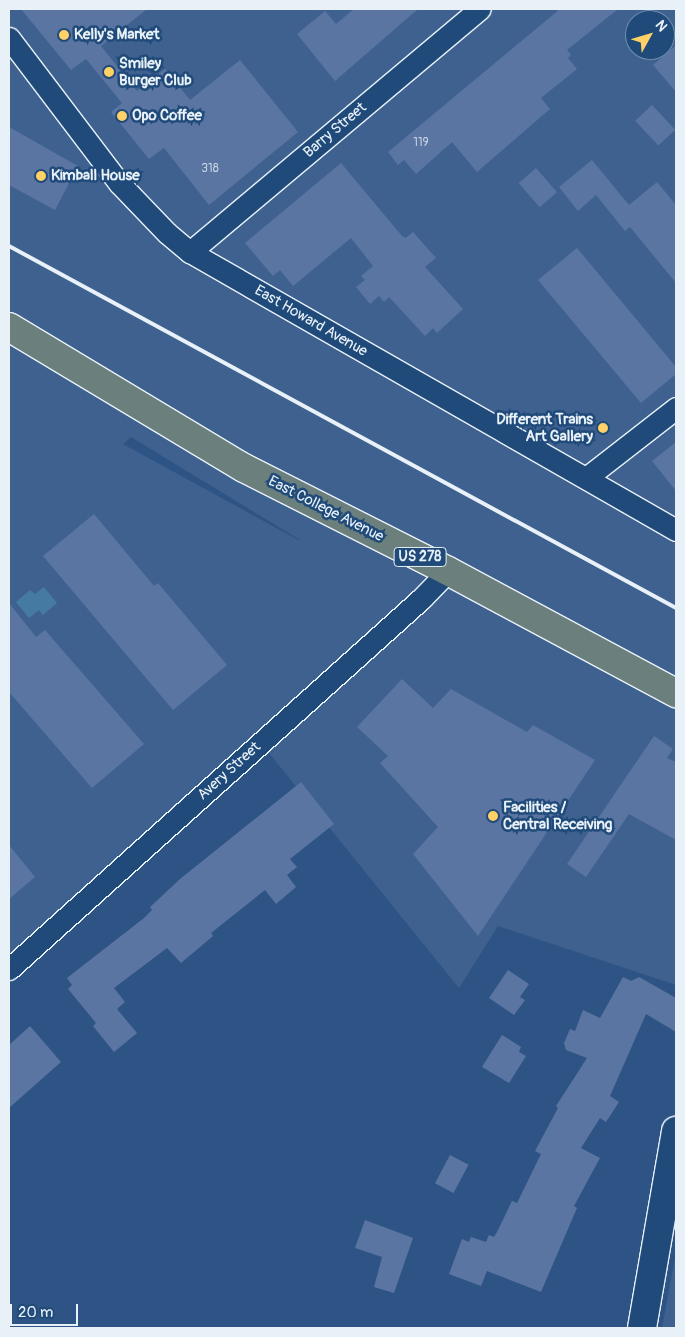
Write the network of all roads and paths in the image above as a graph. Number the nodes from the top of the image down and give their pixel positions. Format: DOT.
graph roads {
  1 [pos="480,9"];
  2 [pos="9,38"];
  3 [pos="190,252"];
  4 [pos="9,327"];
  5 [pos="676,408"];
  6 [pos="586,478"];
  7 [pos="676,530"];
  8 [pos="448,571"];
  9 [pos="676,693"];
  10 [pos="9,969"];
  11 [pos="676,1131"];
  12 [pos="642,1328"];
  1 -- 3 [label="street, Barry Street"];
  2 -- 3 [label="street, East Howard Avenue"];
  3 -- 6 [label="street, East Howard Avenue"];
  4 -- 8 [label="main road, East College Avenue / US 278"];
  5 -- 6 [label="street"];
  6 -- 7 [label="street, East Howard Avenue"];
  8 -- 9 [label="main road, East College Avenue / US 278"];
  8 -- 10 [label="street, Avery Street"];
  11 -- 12 [label="street"];
}
